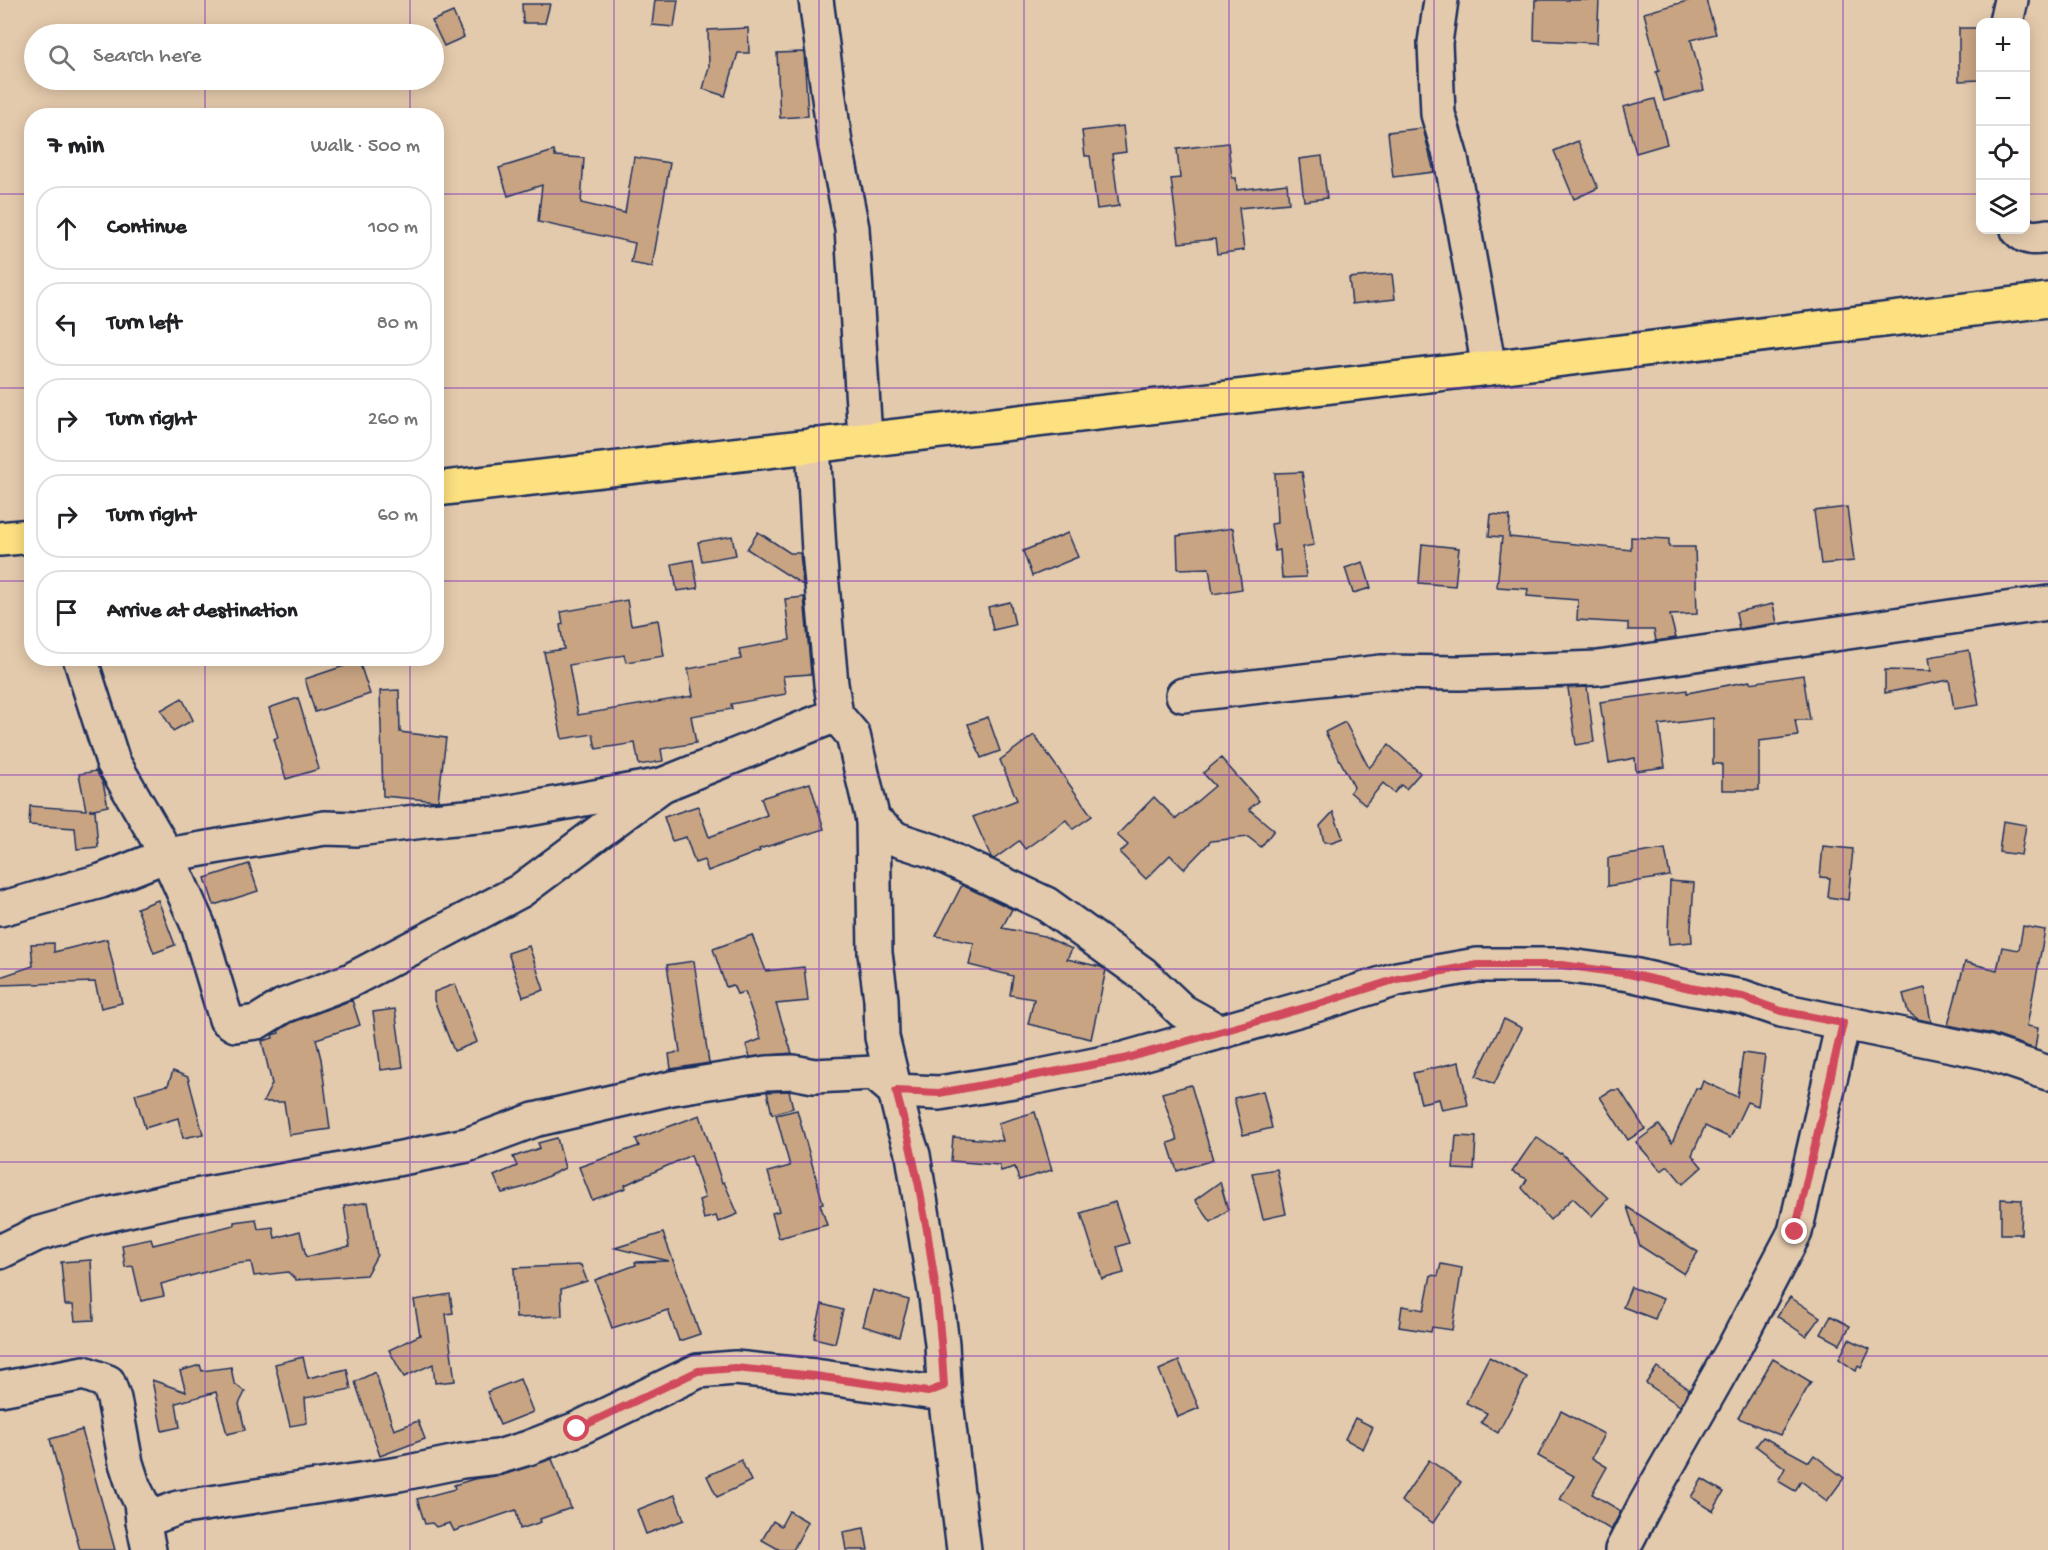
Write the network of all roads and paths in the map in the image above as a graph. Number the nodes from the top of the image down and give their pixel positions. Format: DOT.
graph roads {
  1 [pos="816,0"];
  2 [pos="1442,0"];
  3 [pos="2011,0"];
  4 [pos="2007,18"];
  5 [pos="2023,234"];
  6 [pos="2048,236"];
  7 [pos="2048,300"];
  8 [pos="1489,368"];
  9 [pos="865,438"];
  10 [pos="813,445"];
  11 [pos="444,488"];
  12 [pos="24,537"];
  13 [pos="0,539"];
  14 [pos="2048,603"];
  15 [pos="83,666"];
  16 [pos="1183,695"];
  17 [pos="836,715"];
  18 [pos="662,785"];
  19 [pos="873,820"];
  20 [pos="167,855"];
  21 [pos="0,909"];
  22 [pos="1843,1023"];
  23 [pos="1218,1031"];
  24 [pos="2048,1073"];
  25 [pos="896,1091"];
  26 [pos="0,1252"];
  27 [pos="944,1386"];
  28 [pos="0,1389"];
  29 [pos="146,1535"];
  30 [pos="964,1550"];
  31 [pos="1622,1550"];
  1 -- 9 [label="street"];
  2 -- 8 [label="street"];
  3 -- 4 [label="street"];
  5 -- 6 [label="street"];
  7 -- 8 [label="highway"];
  8 -- 9 [label="highway"];
  9 -- 10 [label="highway"];
  10 -- 11 [label="highway"];
  10 -- 17 [label="street"];
  12 -- 13 [label="highway"];
  14 -- 16 [label="street"];
  15 -- 20 [label="street"];
  17 -- 18 [label="street"];
  17 -- 19 [label="street"];
  18 -- 20 [label="street"];
  18 -- 20 [label="street"];
  19 -- 23 [label="street"];
  19 -- 25 [label="street"];
  20 -- 21 [label="street"];
  22 -- 23 [label="street"];
  22 -- 24 [label="street"];
  22 -- 31 [label="street"];
  23 -- 25 [label="street"];
  25 -- 26 [label="street"];
  25 -- 27 [label="street"];
  27 -- 29 [label="street"];
  27 -- 30 [label="street"];
  28 -- 29 [label="street"];
}
